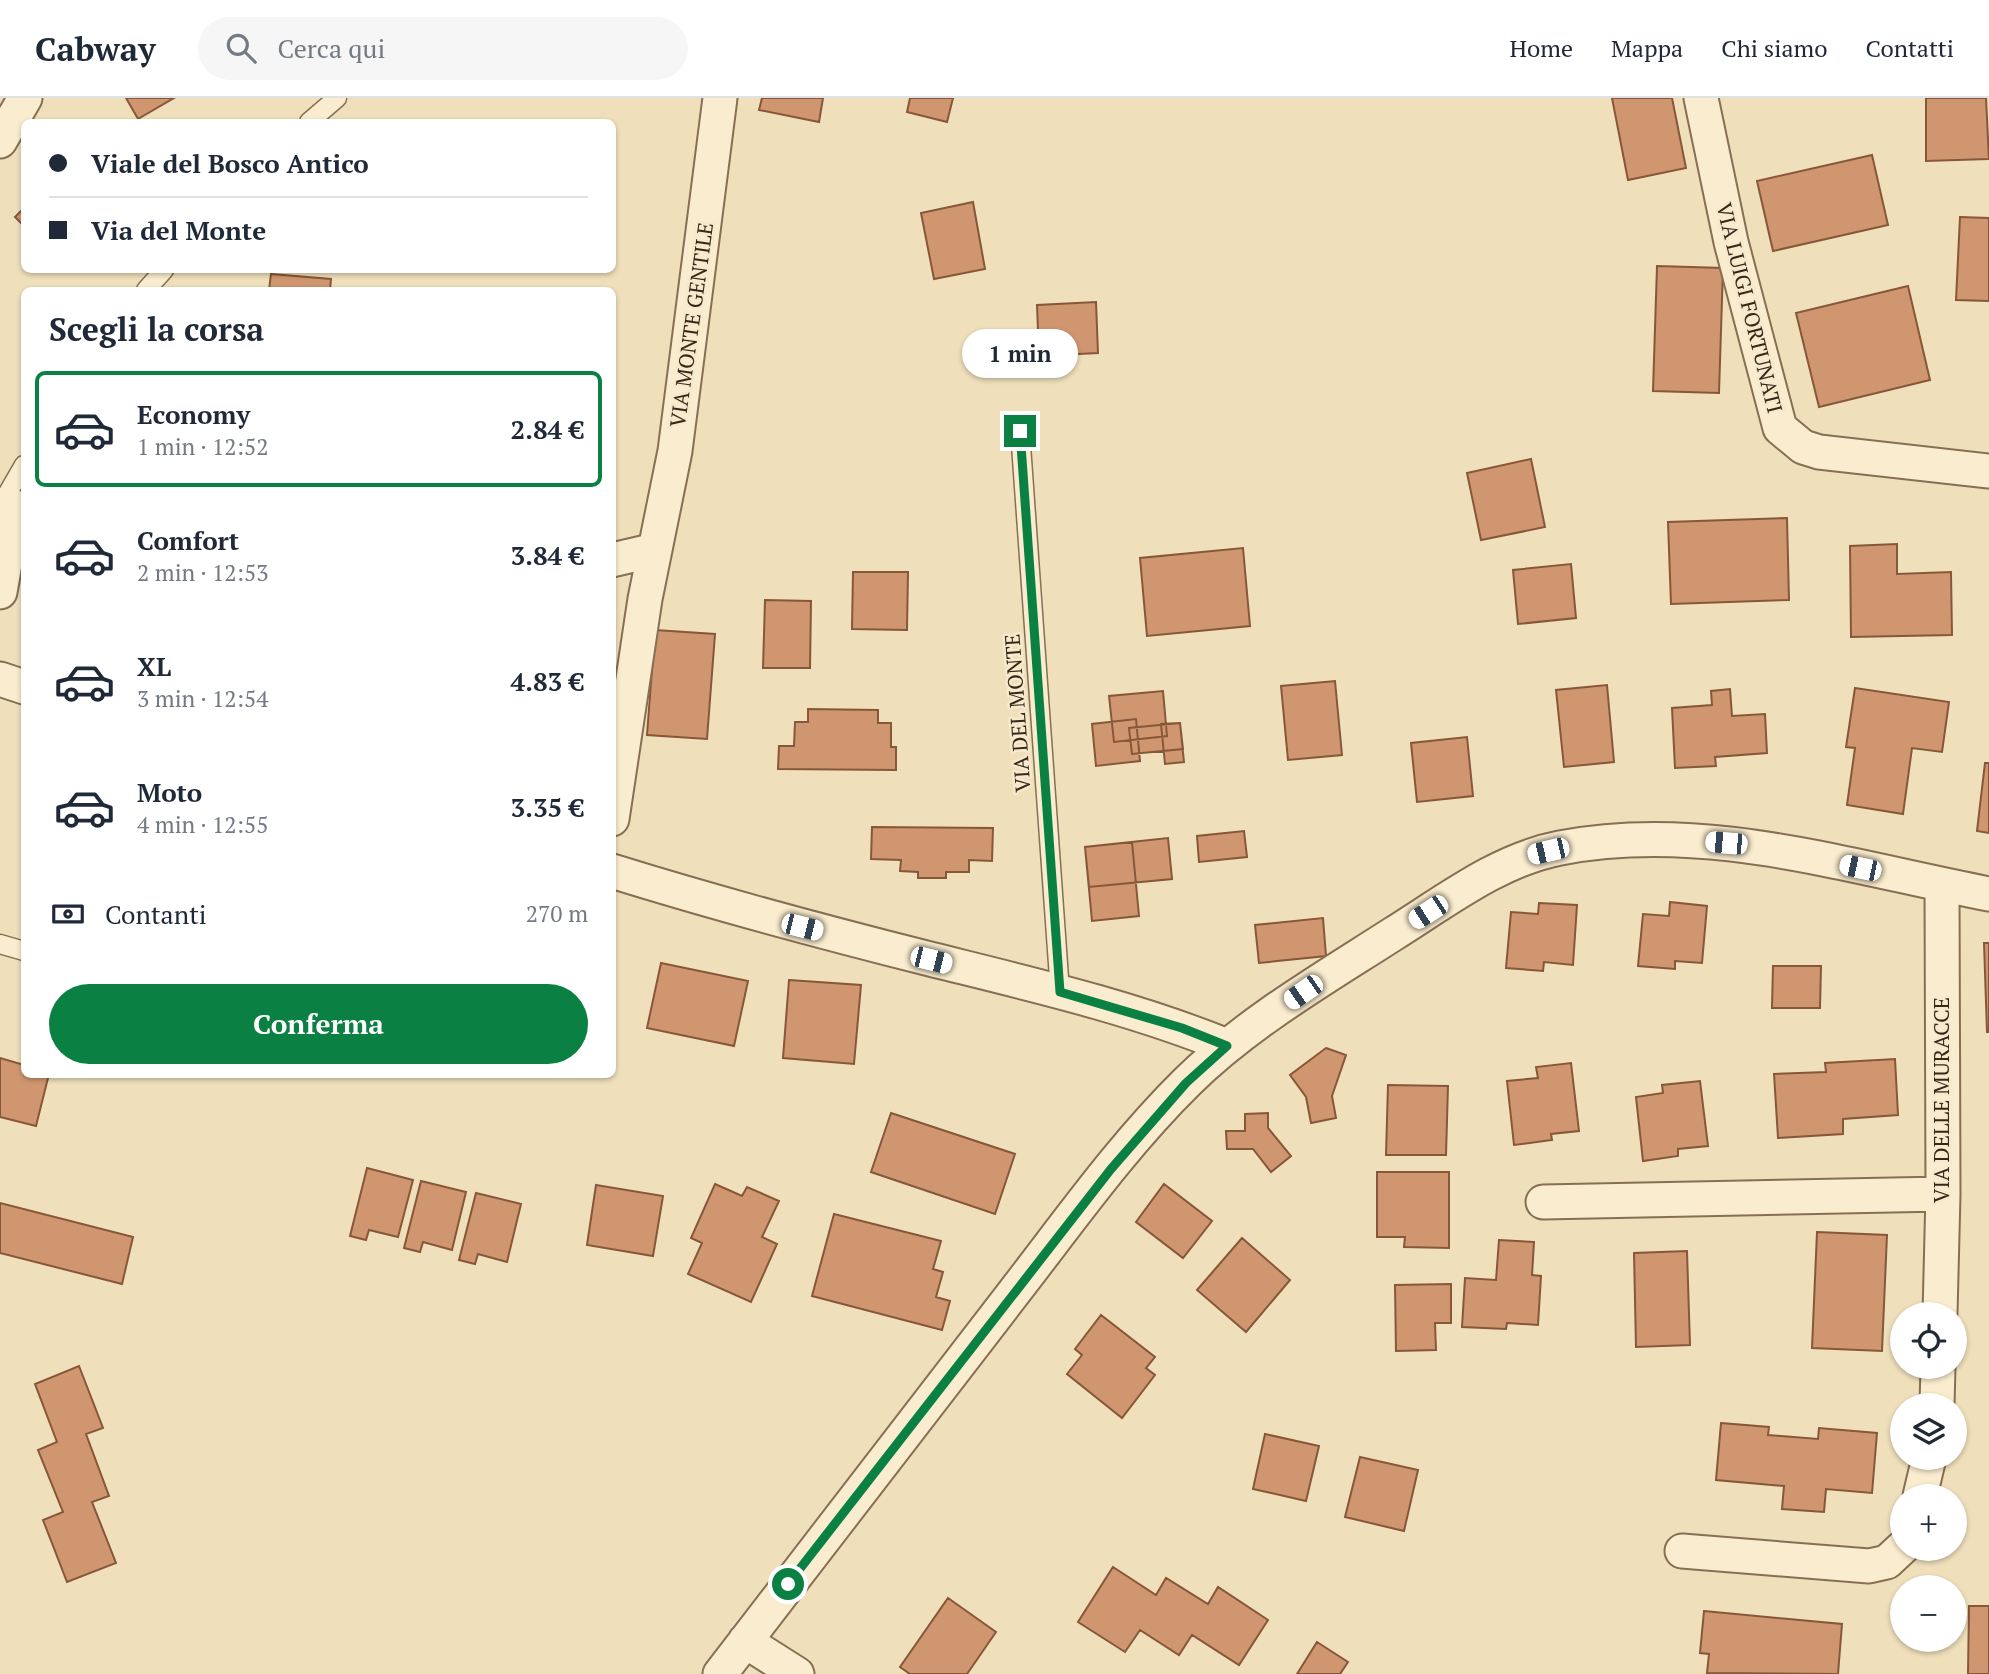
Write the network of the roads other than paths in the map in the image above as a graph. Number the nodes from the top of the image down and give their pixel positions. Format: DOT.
graph roads {
  1 [pos="25,98"];
  2 [pos="337,98"];
  3 [pos="720,98"];
  4 [pos="1701,98"];
  5 [pos="312,119"];
  6 [pos="0,141"];
  7 [pos="161,273"];
  8 [pos="149,287"];
  9 [pos="1020,431"];
  10 [pos="1989,471"];
  11 [pos="21,475"];
  12 [pos="10,506"];
  13 [pos="655,550"];
  14 [pos="616,559"];
  15 [pos="0,592"];
  16 [pos="0,680"];
  17 [pos="21,686"];
  18 [pos="616,794"];
  19 [pos="616,872"];
  20 [pos="1942,885"];
  21 [pos="1989,894"];
  22 [pos="0,944"];
  23 [pos="21,950"];
  24 [pos="1060,992"];
  25 [pos="1227,1046"];
  26 [pos="1943,1194"];
  27 [pos="1544,1202"];
  28 [pos="1940,1302"];
  29 [pos="1682,1551"];
  30 [pos="1890,1559"];
  31 [pos="745,1641"];
  32 [pos="720,1674"];
  33 [pos="797,1674"];
  1 -- 6 [label="street"];
  2 -- 5 [label="lane"];
  3 -- 13 [label="street, VIA MONTE GENTILE"];
  4 -- 10 [label="street, VIA LUIGI FORTUNATI"];
  7 -- 8 [label="lane"];
  9 -- 24 [label="lane, VIA DEL MONTE"];
  11 -- 12 [label="lane"];
  12 -- 15 [label="street"];
  13 -- 14 [label="street"];
  13 -- 18 [label="street, VIA MONTE GENTILE"];
  16 -- 17 [label="street"];
  19 -- 24 [label="street"];
  20 -- 21 [label="street"];
  20 -- 25 [label="street"];
  20 -- 26 [label="street, VIA DELLE MURACCE"];
  22 -- 23 [label="lane"];
  24 -- 25 [label="street"];
  25 -- 31 [label="street"];
  26 -- 27 [label="street"];
  26 -- 28 [label="street, VIA DELLE MURACCE"];
  29 -- 30 [label="street"];
  31 -- 32 [label="street"];
  31 -- 33 [label="street"];
}
